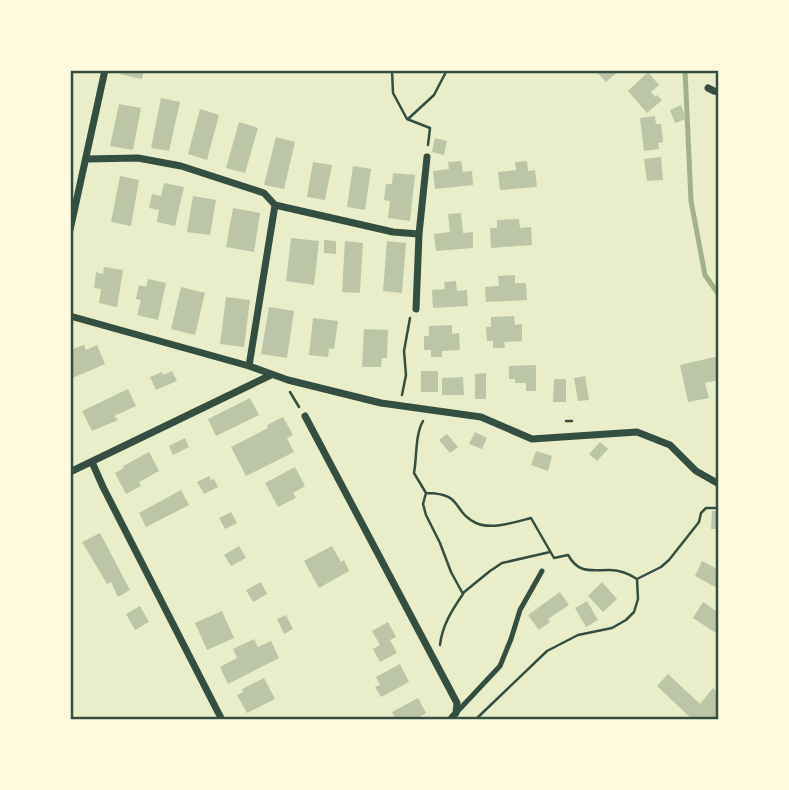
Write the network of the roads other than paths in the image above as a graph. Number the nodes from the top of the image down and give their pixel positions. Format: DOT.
graph roads {
  1 [pos="105,70"];
  2 [pos="708,88"];
  3 [pos="719,92"];
  4 [pos="427,157"];
  5 [pos="86,159"];
  6 [pos="275,205"];
  7 [pos="70,230"];
  8 [pos="419,234"];
  9 [pos="416,309"];
  10 [pos="70,316"];
  11 [pos="249,366"];
  12 [pos="271,375"];
  13 [pos="305,416"];
  14 [pos="92,462"];
  15 [pos="70,471"];
  16 [pos="719,484"];
  17 [pos="542,570"];
  18 [pos="456,713"];
  19 [pos="222,720"];
  20 [pos="450,720"];
  1 -- 5 [label="street"];
  2 -- 3 [label="street"];
  4 -- 8 [label="street"];
  5 -- 6 [label="street"];
  5 -- 7 [label="street"];
  6 -- 8 [label="street"];
  6 -- 11 [label="street"];
  8 -- 9 [label="street"];
  10 -- 11 [label="street"];
  11 -- 12 [label="street"];
  12 -- 14 [label="street"];
  12 -- 16 [label="street"];
  13 -- 18 [label="street"];
  14 -- 15 [label="street"];
  14 -- 19 [label="street"];
  17 -- 18 [label="lane"];
  18 -- 20 [label="street"];
}
